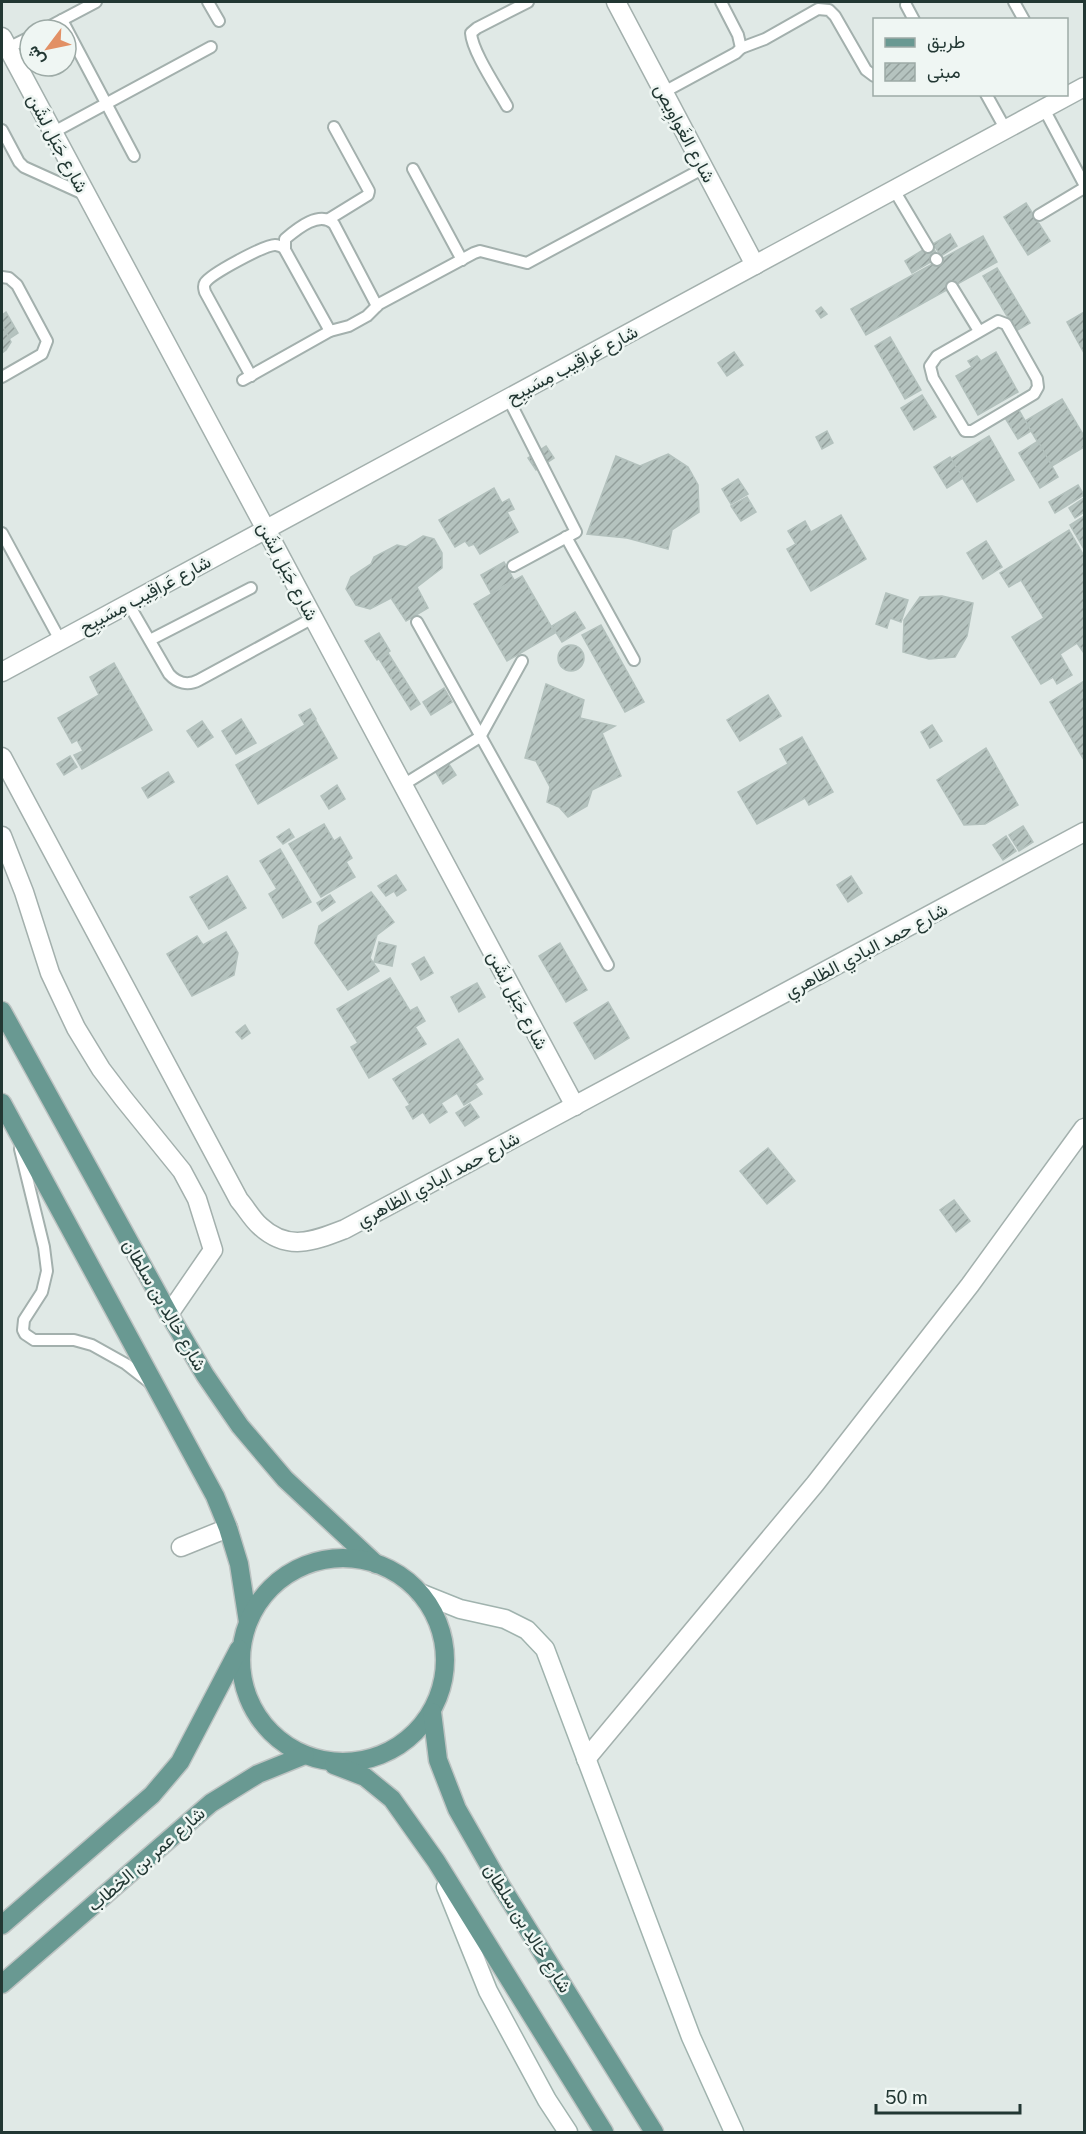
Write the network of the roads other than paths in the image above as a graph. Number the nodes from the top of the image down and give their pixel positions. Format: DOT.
graph roads {
  1 [pos="96,2"];
  2 [pos="208,2"];
  3 [pos="528,2"];
  4 [pos="616,2"];
  5 [pos="721,2"];
  6 [pos="1014,2"];
  7 [pos="906,5"];
  8 [pos="66,18"];
  9 [pos="913,18"];
  10 [pos="1023,18"];
  11 [pos="219,21"];
  12 [pos="5,42"];
  13 [pos="211,47"];
  14 [pos="741,48"];
  15 [pos="78,50"];
  16 [pos="873,75"];
  17 [pos="1084,87"];
  18 [pos="664,92"];
  19 [pos="1068,95"];
  20 [pos="987,96"];
  21 [pos="1065,96"];
  22 [pos="106,103"];
  23 [pos="507,106"];
  24 [pos="1044,109"];
  25 [pos="334,127"];
  26 [pos="2,130"];
  27 [pos="1006,130"];
  28 [pos="52,133"];
  29 [pos="134,156"];
  30 [pos="704,168"];
  31 [pos="413,169"];
  32 [pos="1084,186"];
  33 [pos="894,190"];
  34 [pos="86,195"];
  35 [pos="1039,215"];
  36 [pos="329,219"];
  37 [pos="928,247"];
  38 [pos="284,248"];
  39 [pos="462,260"];
  40 [pos="755,265"];
  41 [pos="2,277"];
  42 [pos="952,287"];
  43 [pos="377,306"];
  44 [pos="330,331"];
  45 [pos="978,331"];
  46 [pos="2,377"];
  47 [pos="508,398"];
  48 [pos="266,529"];
  49 [pos="2,533"];
  50 [pos="566,537"];
  51 [pos="513,566"];
  52 [pos="251,588"];
  53 [pos="128,603"];
  54 [pos="313,618"];
  55 [pos="417,622"];
  56 [pos="60,640"];
  57 [pos="150,640"];
  58 [pos="634,660"];
  59 [pos="522,661"];
  60 [pos="2,672"];
  61 [pos="480,737"];
  62 [pos="2,757"];
  63 [pos="403,786"];
  64 [pos="1084,832"];
  65 [pos="2,836"];
  66 [pos="608,965"];
  67 [pos="2,1011"];
  68 [pos="2,1103"];
  69 [pos="575,1106"];
  70 [pos="15,1128"];
  71 [pos="1084,1128"];
  72 [pos="169,1314"];
  73 [pos="157,1389"];
  74 [pos="228,1528"];
  75 [pos="181,1547"];
  76 [pos="376,1564"];
  77 [pos="420,1593"];
  78 [pos="248,1622"];
  79 [pos="243,1642"];
  80 [pos="432,1712"];
  81 [pos="305,1755"];
  82 [pos="586,1759"];
  83 [pos="324,1761"];
  84 [pos="436,1861"];
  85 [pos="2,1924"];
  86 [pos="2,1984"];
  87 [pos="568,2133"];
  88 [pos="604,2133"];
  89 [pos="654,2133"];
  90 [pos="734,2133"];
  1 -- 8 [label="lane"];
  2 -- 11 [label="lane"];
  3 -- 23 [label="lane"];
  4 -- 18 [label="street, شارع الغَواوِيص"];
  5 -- 14 [label="lane"];
  6 -- 10 [label="lane"];
  7 -- 9 [label="lane"];
  12 -- 28 [label="street, شارع جَبَل لِشَن"];
  13 -- 22 [label="lane"];
  14 -- 16 [label="lane"];
  14 -- 18 [label="lane"];
  15 -- 22 [label="lane"];
  17 -- 19 [label="street, شارع عَراقِيب مِسَيبِح"];
  18 -- 30 [label="street, شارع الغَواوِيص"];
  20 -- 27 [label="lane"];
  21 -- 24 [label="street, شارع عَراقِيب مِسَيبِح"];
  22 -- 28 [label="lane"];
  22 -- 29 [label="lane"];
  24 -- 27 [label="street, شارع عَراقِيب مِسَيبِح"];
  24 -- 32 [label="lane"];
  25 -- 36 [label="lane"];
  26 -- 34 [label="lane"];
  27 -- 33 [label="street, شارع عَراقِيب مِسَيبِح"];
  28 -- 34 [label="street, شارع جَبَل لِشَن"];
  30 -- 39 [label="lane"];
  30 -- 40 [label="street, شارع الغَواوِيص"];
  31 -- 39 [label="lane"];
  32 -- 35 [label="lane"];
  33 -- 37 [label="lane"];
  33 -- 40 [label="street, شارع عَراقِيب مِسَيبِح"];
  34 -- 48 [label="street, شارع جَبَل لِشَن"];
  36 -- 38 [label="lane"];
  36 -- 43 [label="lane"];
  38 -- 44 [label="lane"];
  38 -- 44 [label="lane"];
  39 -- 43 [label="lane"];
  40 -- 47 [label="street, شارع عَراقِيب مِسَيبِح"];
  41 -- 46 [label="lane"];
  42 -- 45 [label="lane"];
  43 -- 44 [label="lane"];
  45 -- 45 [label="lane"];
  47 -- 48 [label="street, شارع عَراقِيب مِسَيبِح"];
  47 -- 50 [label="lane"];
  48 -- 53 [label="street, شارع عَراقِيب مِسَيبِح"];
  48 -- 54 [label="street, شارع جَبَل لِشَن"];
  49 -- 56 [label="lane, شارع عَراقِيب مِسَيبِح"];
  50 -- 51 [label="lane"];
  50 -- 58 [label="lane"];
  52 -- 57 [label="lane"];
  53 -- 56 [label="street, شارع عَراقِيب مِسَيبِح"];
  53 -- 57 [label="lane"];
  54 -- 57 [label="lane"];
  54 -- 63 [label="street, شارع جَبَل لِشَن"];
  55 -- 61 [label="lane"];
  56 -- 60 [label="street, شارع عَراقِيب مِسَيبِح"];
  59 -- 61 [label="lane"];
  61 -- 63 [label="lane"];
  61 -- 66 [label="lane"];
  62 -- 69 [label="street, شارع حمد البادي الظاهري"];
  63 -- 69 [label="street, شارع جَبَل لِشَن"];
  64 -- 69 [label="street, شارع حمد البادي الظاهري"];
  65 -- 72 [label="street"];
  67 -- 72 [label="main road, شارع خالِد بن سلطان"];
  68 -- 70 [label="main road"];
  70 -- 73 [label="main road"];
  70 -- 73 [label="lane"];
  71 -- 82 [label="street"];
  72 -- 76 [label="main road, شارع خالِد بن سلطان"];
  73 -- 74 [label="main road"];
  74 -- 75 [label="street"];
  74 -- 78 [label="main road"];
  76 -- 77 [label="main road"];
  76 -- 78 [label="main road"];
  77 -- 80 [label="main road"];
  77 -- 82 [label="street"];
  78 -- 79 [label="main road"];
  79 -- 81 [label="main road"];
  79 -- 85 [label="main road"];
  80 -- 83 [label="main road"];
  80 -- 89 [label="main road, شارع خالِد بن سلطان"];
  81 -- 83 [label="main road"];
  81 -- 86 [label="main road, شارع عمر بن الخطاب"];
  82 -- 90 [label="street"];
  83 -- 84 [label="main road"];
  84 -- 87 [label="street"];
  84 -- 88 [label="main road"];
}
